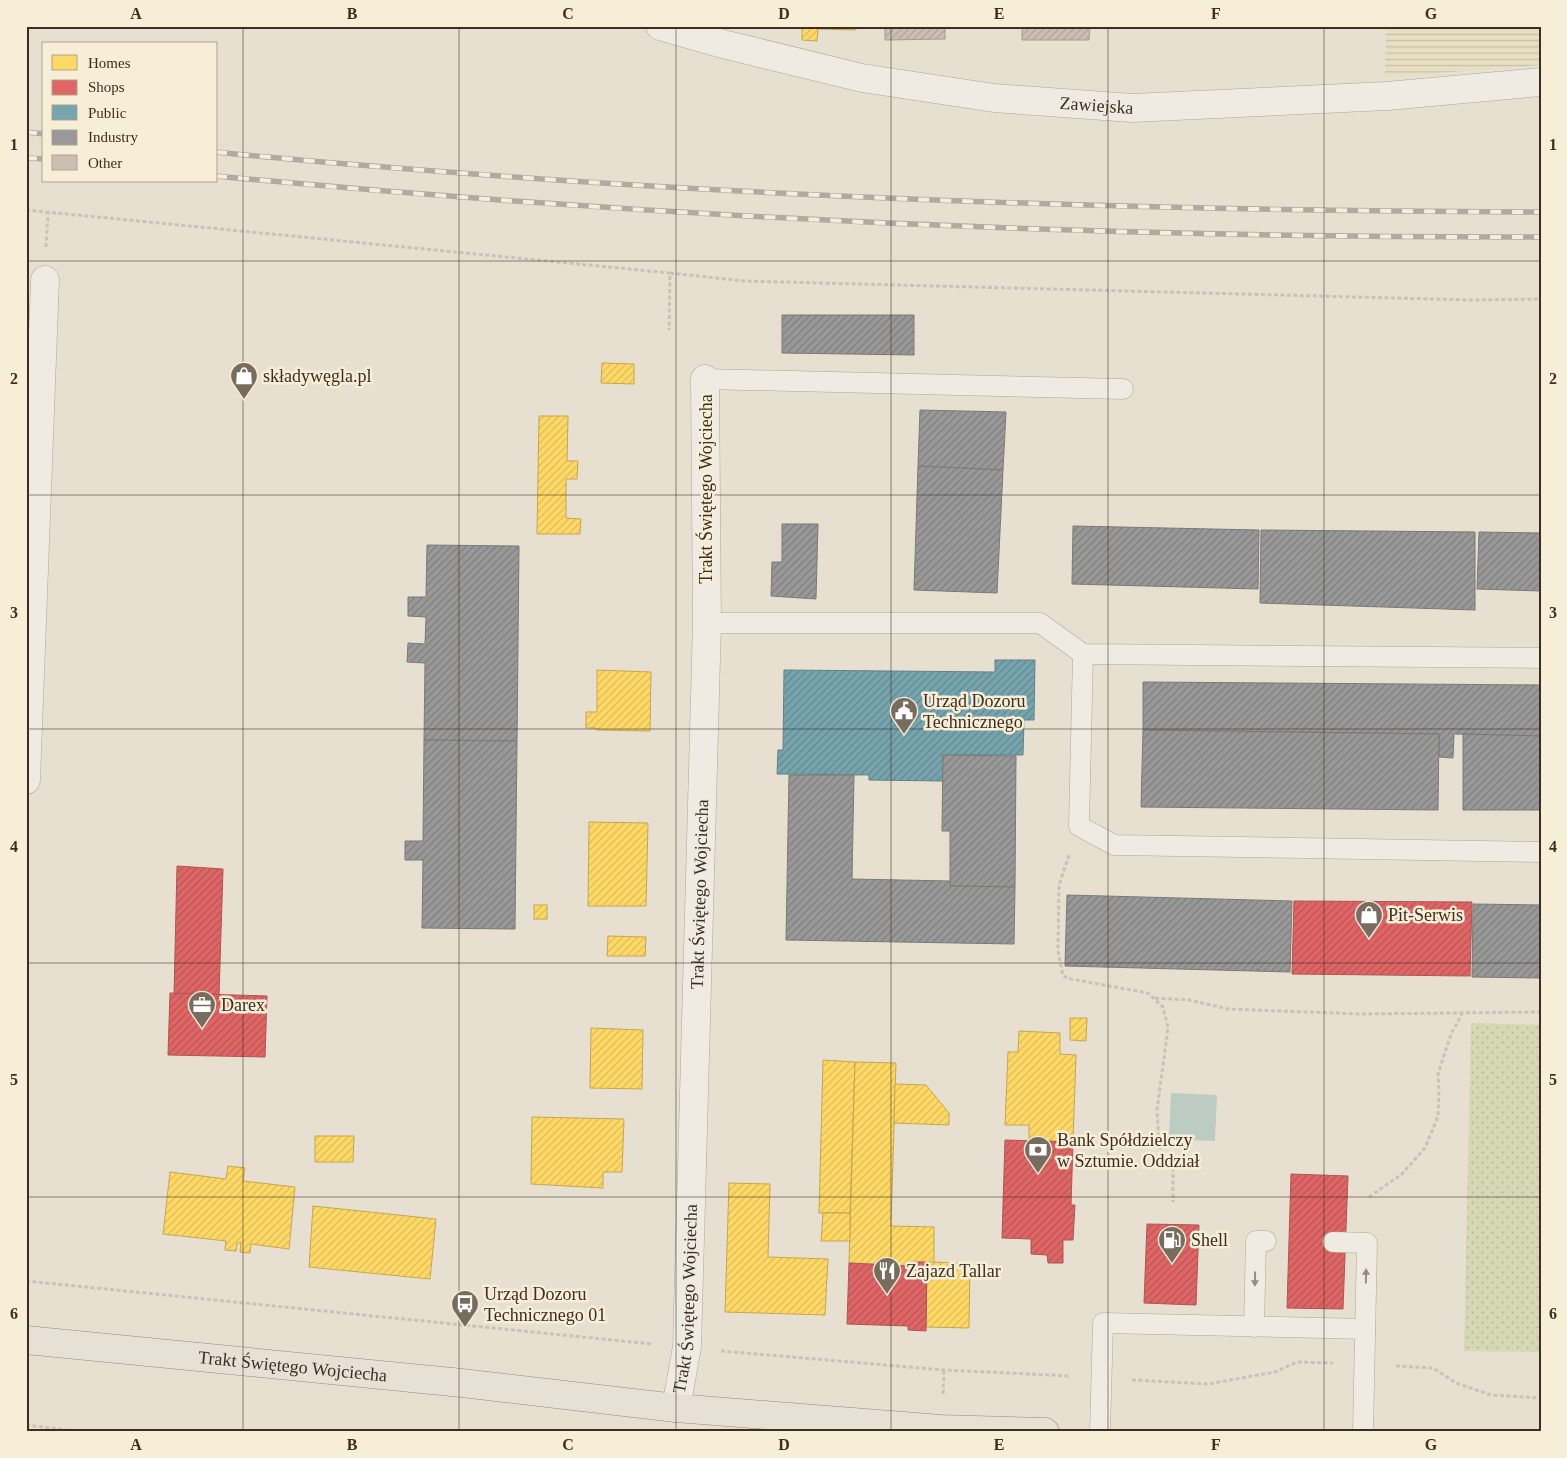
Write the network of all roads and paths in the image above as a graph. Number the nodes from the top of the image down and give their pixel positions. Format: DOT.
graph roads {
  1 [pos="660,26"];
  2 [pos="1541,82"];
  3 [pos="26,210"];
  4 [pos="670,273"];
  5 [pos="45,280"];
  6 [pos="1541,299"];
  7 [pos="669,330"];
  8 [pos="705,379"];
  9 [pos="1123,389"];
  10 [pos="707,623"];
  11 [pos="1083,654"];
  12 [pos="1541,658"];
  13 [pos="26,780"];
  14 [pos="1079,826"];
  15 [pos="1541,852"];
  16 [pos="1154,998"];
  17 [pos="1541,1012"];
  18 [pos="1462,1013"];
  19 [pos="1369,1197"];
  20 [pos="1173,1202"];
  21 [pos="1266,1241"];
  22 [pos="1333,1242"];
  23 [pos="26,1281"];
  24 [pos="1254,1327"];
  25 [pos="1365,1327"];
  26 [pos="26,1340"];
  27 [pos="687,1348"];
  28 [pos="1365,1364"];
  29 [pos="1102,1378"];
  30 [pos="1541,1398"];
  31 [pos="676,1408"];
  32 [pos="26,1425"];
  33 [pos="83,1432"];
  34 [pos="1045,1432"];
  35 [pos="1100,1432"];
  36 [pos="1363,1432"];
  1 -- 2 [label="street, Zawiejska"];
  3 -- 4 [label="path"];
  4 -- 6 [label="path"];
  4 -- 7 [label="path"];
  5 -- 13 [label="street"];
  8 -- 9 [label="lane"];
  8 -- 10 [label="street, Trakt Świętego Wojciecha"];
  10 -- 11 [label="lane"];
  10 -- 27 [label="street, Trakt Świętego Wojciecha"];
  11 -- 12 [label="lane"];
  11 -- 14 [label="lane"];
  14 -- 15 [label="lane"];
  14 -- 16 [label="path"];
  16 -- 18 [label="path"];
  16 -- 20 [label="path"];
  17 -- 18 [label="path"];
  18 -- 19 [label="path"];
  21 -- 24 [label="lane, one-way"];
  25 -- 22 [label="lane, one-way"];
  23 -- 27 [label="path"];
  24 -- 25 [label="lane"];
  24 -- 29 [label="lane"];
  25 -- 28 [label="lane"];
  26 -- 31 [label="main road, Trakt Świętego Wojciecha"];
  27 -- 29 [label="path"];
  27 -- 31 [label="street, Trakt Świętego Wojciecha"];
  28 -- 29 [label="path"];
  28 -- 30 [label="path"];
  28 -- 36 [label="lane"];
  29 -- 35 [label="lane"];
  31 -- 34 [label="main road, Trakt Świętego Wojciecha"];
  32 -- 33 [label="path"];
}
